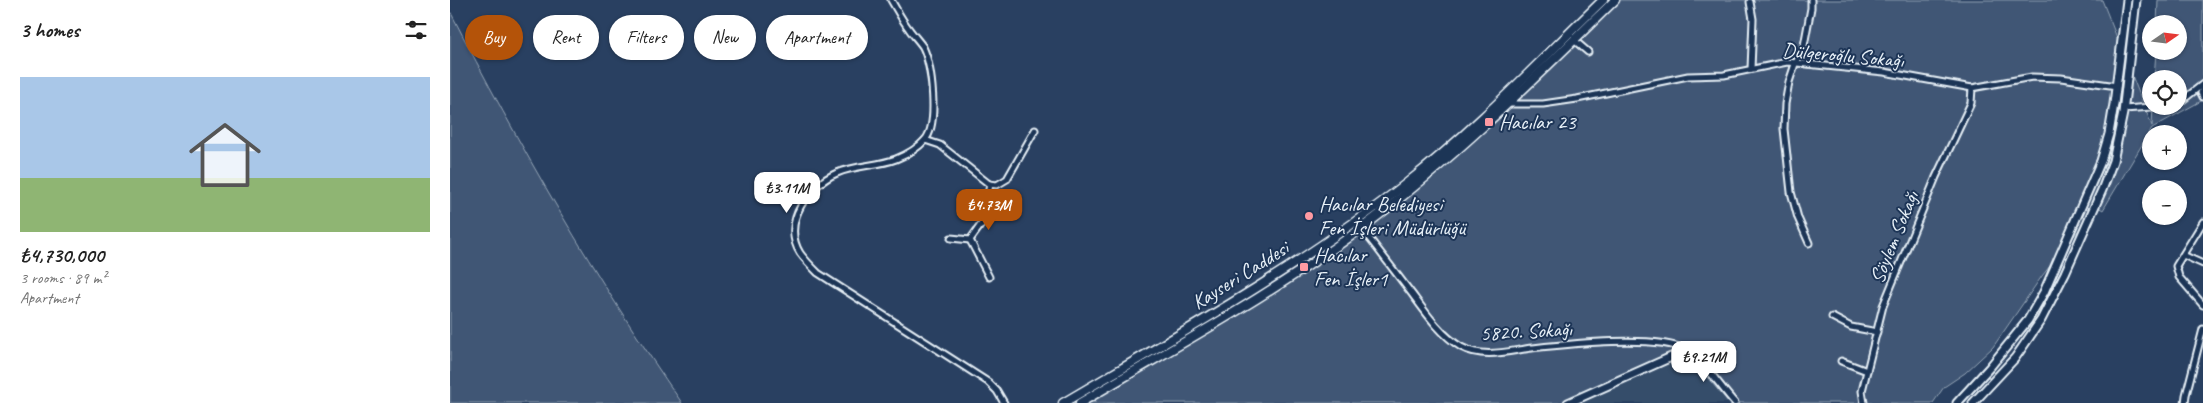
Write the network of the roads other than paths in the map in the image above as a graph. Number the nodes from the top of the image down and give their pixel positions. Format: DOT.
graph roads {
  1 [pos="891,0"];
  2 [pos="1603,0"];
  3 [pos="1615,0"];
  4 [pos="1811,0"];
  5 [pos="2127,0"];
  6 [pos="2136,0"];
  7 [pos="1750,2"];
  8 [pos="1574,40"];
  9 [pos="1588,52"];
  10 [pos="1795,64"];
  11 [pos="1751,69"];
  12 [pos="2203,84"];
  13 [pos="2117,86"];
  14 [pos="1972,88"];
  15 [pos="2203,88"];
  16 [pos="2203,96"];
  17 [pos="2187,97"];
  18 [pos="1508,104"];
  19 [pos="2142,108"];
  20 [pos="2124,109"];
  21 [pos="1034,130"];
  22 [pos="925,140"];
  23 [pos="990,184"];
  24 [pos="2203,224"];
  25 [pos="1361,228"];
  26 [pos="951,238"];
  27 [pos="970,240"];
  28 [pos="1809,242"];
  29 [pos="2183,254"];
  30 [pos="2203,264"];
  31 [pos="989,277"];
  32 [pos="2203,305"];
  33 [pos="1832,317"];
  34 [pos="2203,329"];
  35 [pos="1877,332"];
  36 [pos="1687,350"];
  37 [pos="1841,361"];
  38 [pos="1867,371"];
  39 [pos="1004,403"];
  40 [pos="1063,403"];
  41 [pos="1080,403"];
  42 [pos="1568,403"];
  43 [pos="1735,403"];
  44 [pos="1864,403"];
  45 [pos="1957,403"];
  46 [pos="1973,403"];
  47 [pos="2186,403"];
  1 -- 22 [label="street"];
  2 -- 40 [label="main road, Kayseri Caddesi"];
  3 -- 8 [label="main road, Kayseri Caddesi"];
  4 -- 10 [label="street"];
  5 -- 13 [label="street"];
  6 -- 20 [label="street"];
  7 -- 11 [label="street"];
  8 -- 9 [label="street"];
  8 -- 18 [label="main road, Kayseri Caddesi"];
  10 -- 11 [label="street, Dülgeroğlu Sokağı"];
  10 -- 14 [label="street, Dülgeroğlu Sokağı"];
  10 -- 28 [label="street"];
  11 -- 18 [label="street, Dülgeroğlu Sokağı"];
  12 -- 17 [label="street"];
  13 -- 14 [label="street, Dülgeroğlu Sokağı"];
  13 -- 45 [label="street"];
  14 -- 35 [label="street, Söylem Sokağı"];
  15 -- 16 [label="street"];
  18 -- 25 [label="main road, Kayseri Caddesi"];
  19 -- 20 [label="street"];
  20 -- 46 [label="street"];
  21 -- 23 [label="street"];
  22 -- 23 [label="street"];
  22 -- 39 [label="street"];
  23 -- 27 [label="street"];
  24 -- 29 [label="street"];
  25 -- 36 [label="street, 5820. Sokağı"];
  25 -- 41 [label="main road, Kayseri Caddesi"];
  26 -- 27 [label="street"];
  27 -- 31 [label="street"];
  29 -- 30 [label="street"];
  29 -- 32 [label="street"];
  33 -- 35 [label="street"];
  34 -- 47 [label="street"];
  35 -- 38 [label="street, Söylem Sokağı"];
  36 -- 42 [label="street"];
  36 -- 43 [label="street"];
  37 -- 38 [label="street"];
  38 -- 44 [label="street, Söylem Sokağı"];
}
